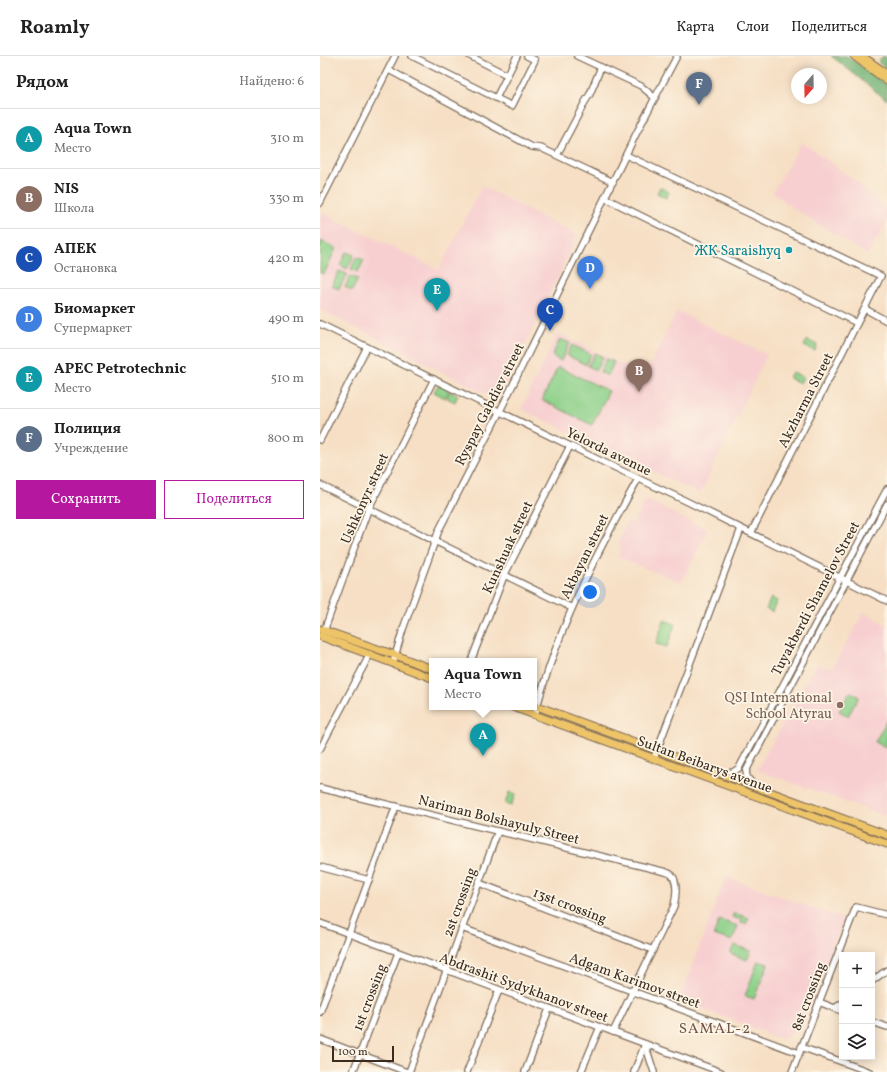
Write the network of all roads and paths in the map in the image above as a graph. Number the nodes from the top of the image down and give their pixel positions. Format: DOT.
graph roads {
  1 [pos="395,56"];
  2 [pos="412,56"];
  3 [pos="470,56"];
  4 [pos="517,56"];
  5 [pos="527,56"];
  6 [pos="577,56"];
  7 [pos="677,56"];
  8 [pos="854,56"];
  9 [pos="862,56"];
  10 [pos="420,58"];
  11 [pos="536,58"];
  12 [pos="601,67"];
  13 [pos="389,70"];
  14 [pos="887,74"];
  15 [pos="507,75"];
  16 [pos="887,81"];
  17 [pos="496,98"];
  18 [pos="655,98"];
  19 [pos="557,155"];
  20 [pos="626,155"];
  21 [pos="613,182"];
  22 [pos="605,198"];
  23 [pos="320,203"];
  24 [pos="865,309"];
  25 [pos="887,321"];
  26 [pos="857,323"];
  27 [pos="320,324"];
  28 [pos="367,347"];
  29 [pos="434,379"];
  30 [pos="500,411"];
  31 [pos="320,440"];
  32 [pos="570,446"];
  33 [pos="638,479"];
  34 [pos="320,485"];
  35 [pos="887,489"];
  36 [pos="887,504"];
  37 [pos="368,510"];
  38 [pos="741,529"];
  39 [pos="751,534"];
  40 [pos="435,541"];
  41 [pos="504,576"];
  42 [pos="840,577"];
  43 [pos="847,580"];
  44 [pos="887,601"];
  45 [pos="572,608"];
  46 [pos="321,632"];
  47 [pos="370,654"];
  48 [pos="395,655"];
  49 [pos="472,658"];
  50 [pos="393,663"];
  51 [pos="429,668"];
  52 [pos="429,677"];
  53 [pos="537,702"];
  54 [pos="537,705"];
  55 [pos="522,710"];
  56 [pos="536,710"];
  57 [pos="535,715"];
  58 [pos="320,749"];
  59 [pos="657,750"];
  60 [pos="654,758"];
  61 [pos="724,774"];
  62 [pos="753,785"];
  63 [pos="320,788"];
  64 [pos="396,806"];
  65 [pos="498,831"];
  66 [pos="887,835"];
  67 [pos="887,844"];
  68 [pos="320,867"];
  69 [pos="369,880"];
  70 [pos="479,883"];
  71 [pos="887,915"];
  72 [pos="320,923"];
  73 [pos="462,928"];
  74 [pos="349,934"];
  75 [pos="653,950"];
  76 [pos="398,953"];
  77 [pos="447,970"];
  78 [pos="887,970"];
  79 [pos="875,979"];
  80 [pos="499,990"];
  81 [pos="633,992"];
  82 [pos="819,1002"];
  83 [pos="839,1005"];
  84 [pos="549,1008"];
  85 [pos="835,1008"];
  86 [pos="839,1010"];
  87 [pos="320,1012"];
  88 [pos="875,1023"];
  89 [pos="600,1027"];
  90 [pos="887,1027"];
  91 [pos="613,1032"];
  92 [pos="320,1039"];
  93 [pos="645,1044"];
  94 [pos="800,1050"];
  95 [pos="360,1054"];
  96 [pos="353,1072"];
  97 [pos="408,1072"];
  98 [pos="467,1072"];
  99 [pos="525,1072"];
  100 [pos="581,1072"];
  101 [pos="634,1072"];
  102 [pos="654,1072"];
  103 [pos="721,1072"];
  104 [pos="792,1072"];
  105 [pos="870,1072"];
  1 -- 13 [label="street"];
  2 -- 10 [label="street"];
  3 -- 15 [label="street"];
  4 -- 15 [label="street"];
  5 -- 11 [label="street"];
  6 -- 12 [label="street"];
  7 -- 18 [label="street, Ryspay Gabdiev street"];
  8 -- 16 [label="main road"];
  9 -- 14 [label="main road"];
  10 -- 17 [label="street"];
  11 -- 17 [label="street"];
  12 -- 18 [label="street"];
  12 -- 19 [label="street"];
  13 -- 19 [label="street"];
  13 -- 23 [label="street"];
  15 -- 17 [label="street"];
  18 -- 20 [label="street, Ryspay Gabdiev street"];
  19 -- 21 [label="street"];
  20 -- 21 [label="street, Ryspay Gabdiev street"];
  20 -- 24 [label="street, Akzharma Street"];
  21 -- 22 [label="street, Ryspay Gabdiev street"];
  22 -- 26 [label="street"];
  22 -- 30 [label="street, Ryspay Gabdiev street"];
  24 -- 25 [label="street"];
  24 -- 26 [label="street, Akzharma Street"];
  26 -- 39 [label="street, Akzharma Street"];
  27 -- 28 [label="street, Yelorda avenue"];
  28 -- 29 [label="street, Yelorda avenue"];
  28 -- 31 [label="street"];
  29 -- 30 [label="street, Yelorda avenue"];
  29 -- 37 [label="street, Ushkonyr street"];
  30 -- 32 [label="street, Yelorda avenue"];
  30 -- 40 [label="street, Ryspay Gabdiev street"];
  32 -- 33 [label="street, Yelorda avenue"];
  32 -- 41 [label="street, Kunshuak street"];
  33 -- 38 [label="street, Yelorda avenue"];
  33 -- 45 [label="street, Akbayan street"];
  34 -- 37 [label="street"];
  35 -- 42 [label="street, Tuyakberdi Shamelov Street"];
  36 -- 43 [label="street, Tuyakberdi Shamelov Street"];
  37 -- 40 [label="street"];
  37 -- 46 [label="street, Ushkonyr street"];
  38 -- 39 [label="street, Yelorda avenue"];
  38 -- 59 [label="street"];
  39 -- 42 [label="street, Yelorda avenue"];
  40 -- 41 [label="street"];
  40 -- 48 [label="street, Ryspay Gabdiev street"];
  41 -- 45 [label="street"];
  41 -- 49 [label="street, Kunshuak street"];
  42 -- 43 [label="street, Yelorda avenue"];
  42 -- 61 [label="street, Tuyakberdi Shamelov Street"];
  43 -- 44 [label="street, Yelorda avenue"];
  43 -- 62 [label="street, Tuyakberdi Shamelov Street"];
  45 -- 53 [label="street, Akbayan street"];
  46 -- 47 [label="main road"];
  46 -- 48 [label="main road"];
  47 -- 50 [label="main road"];
  47 -- 58 [label="street"];
  48 -- 50 [label="street, Ryspay Gabdiev street"];
  48 -- 51 [label="main road"];
  50 -- 52 [label="main road"];
  54 -- 59 [label="main road, Sultan Beibarys avenue"];
  55 -- 57 [label="main road, Sultan Beibarys avenue"];
  56 -- 57 [label="street, Akbayan street"];
  57 -- 60 [label="main road, Sultan Beibarys avenue"];
  59 -- 60 [label="street"];
  59 -- 61 [label="main road, Sultan Beibarys avenue"];
  60 -- 67 [label="main road, Sultan Beibarys avenue"];
  61 -- 62 [label="main road, Sultan Beibarys avenue"];
  62 -- 66 [label="main road, Sultan Beibarys avenue"];
  63 -- 64 [label="street, Nariman Bolshayuly Street"];
  64 -- 65 [label="street, Nariman Bolshayuly Street"];
  64 -- 69 [label="street"];
  65 -- 70 [label="street, 2st crossing"];
  65 -- 75 [label="street, Nariman Bolshayuly Street"];
  68 -- 69 [label="street"];
  69 -- 74 [label="street"];
  70 -- 73 [label="street, 2st crossing"];
  70 -- 75 [label="street, 13st crossing"];
  71 -- 82 [label="street, 8st crossing"];
  72 -- 74 [label="street, Abdrashit Sydykhanov street"];
  73 -- 77 [label="street, 2st crossing"];
  73 -- 81 [label="street, Adgam Karimov street"];
  74 -- 76 [label="street, Abdrashit Sydykhanov street"];
  74 -- 87 [label="street"];
  75 -- 81 [label="street"];
  76 -- 77 [label="street, Abdrashit Sydykhanov street"];
  76 -- 95 [label="street, 1st crossing"];
  77 -- 80 [label="street, Abdrashit Sydykhanov street"];
  77 -- 97 [label="street, 2st crossing"];
  78 -- 79 [label="street"];
  80 -- 84 [label="street, Abdrashit Sydykhanov street"];
  80 -- 98 [label="street"];
  81 -- 91 [label="street"];
  81 -- 94 [label="street, Adgam Karimov street"];
  82 -- 85 [label="street"];
  82 -- 94 [label="street, 8st crossing"];
  83 -- 85 [label="street"];
  84 -- 89 [label="street, Abdrashit Sydykhanov street"];
  84 -- 99 [label="street"];
  85 -- 86 [label="street"];
  88 -- 90 [label="street"];
  89 -- 91 [label="street, Abdrashit Sydykhanov street"];
  89 -- 100 [label="street"];
  91 -- 93 [label="street, Abdrashit Sydykhanov street"];
  92 -- 95 [label="street"];
  93 -- 101 [label="street"];
  93 -- 102 [label="street"];
  93 -- 103 [label="street, Abdrashit Sydykhanov street"];
  94 -- 104 [label="street, 8st crossing"];
  94 -- 105 [label="street, Adgam Karimov street"];
  95 -- 96 [label="street, 1st crossing"];
  95 -- 97 [label="street"];
}
